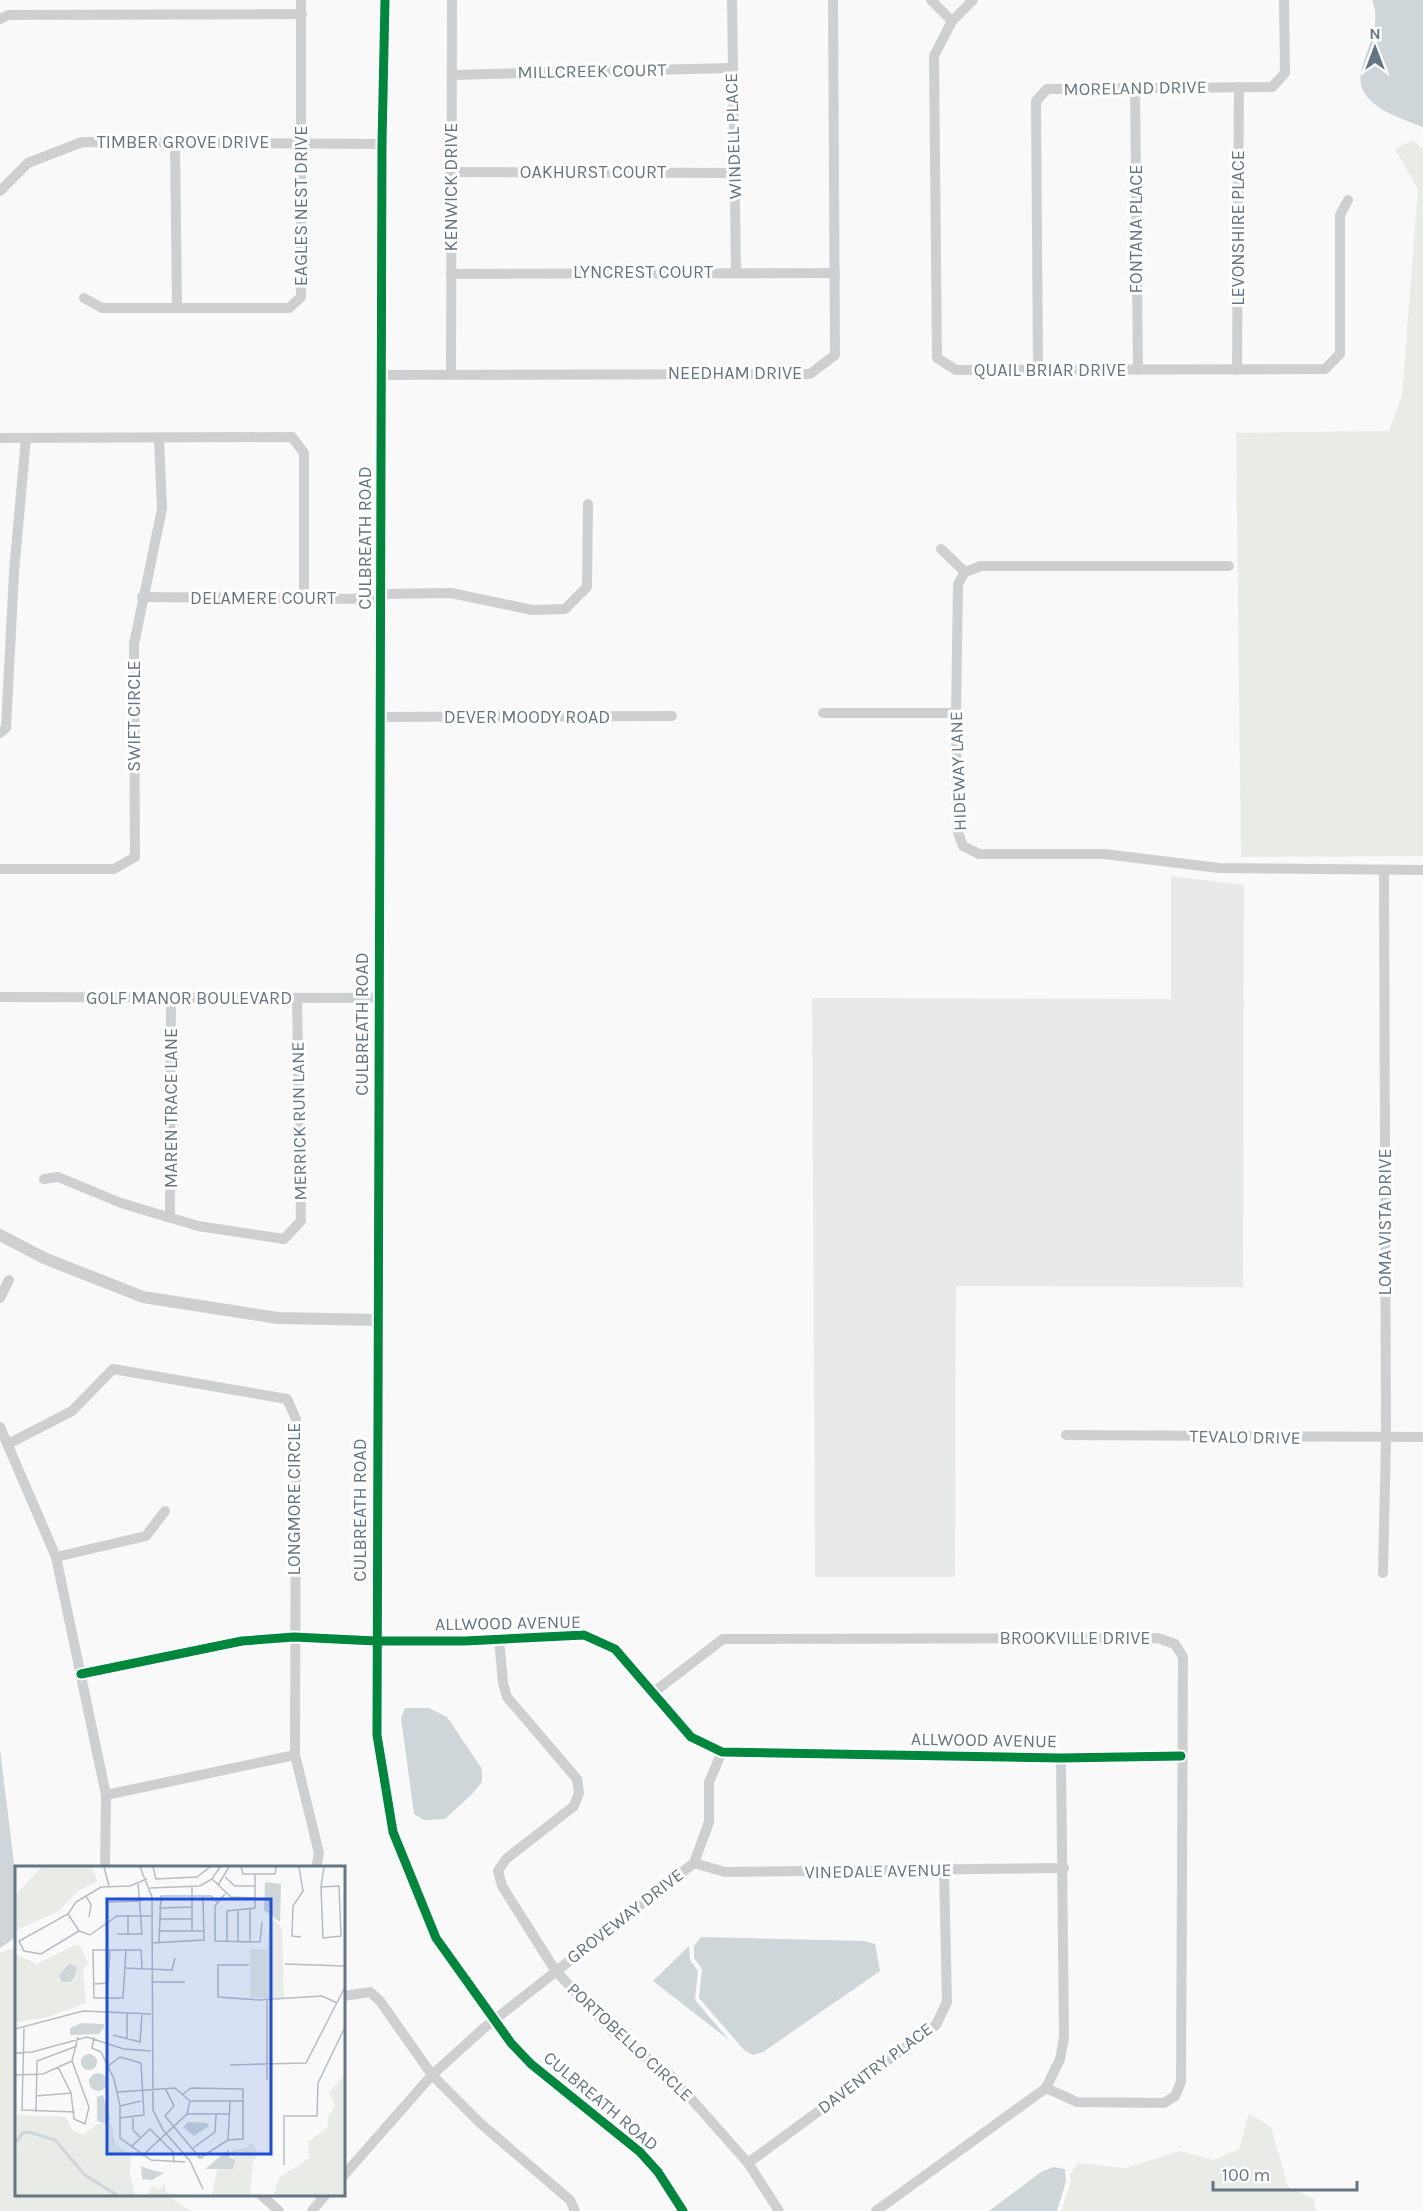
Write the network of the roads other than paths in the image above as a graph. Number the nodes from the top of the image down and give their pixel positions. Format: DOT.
graph roads {
  1 [pos="301,0"];
  2 [pos="385,0"];
  3 [pos="452,0"];
  4 [pos="732,0"];
  5 [pos="833,0"];
  6 [pos="931,0"];
  7 [pos="973,0"];
  8 [pos="1284,0"];
  9 [pos="302,14"];
  10 [pos="0,19"];
  11 [pos="952,21"];
  12 [pos="731,68"];
  13 [pos="452,75"];
  14 [pos="1239,87"];
  15 [pos="1135,89"];
  16 [pos="301,142"];
  17 [pos="175,144"];
  18 [pos="381,144"];
  19 [pos="450,172"];
  20 [pos="735,173"];
  21 [pos="0,191"];
  22 [pos="1348,200"];
  23 [pos="736,272"];
  24 [pos="835,273"];
  25 [pos="451,274"];
  26 [pos="84,298"];
  27 [pos="177,308"];
  28 [pos="1038,370"];
  29 [pos="1138,370"];
  30 [pos="1237,370"];
  31 [pos="451,373"];
  32 [pos="383,375"];
  33 [pos="0,438"];
  34 [pos="26,438"];
  35 [pos="159,439"];
  36 [pos="588,504"];
  37 [pos="941,549"];
  38 [pos="1229,566"];
  39 [pos="965,572"];
  40 [pos="381,594"];
  41 [pos="142,597"];
  42 [pos="304,598"];
  43 [pos="823,713"];
  44 [pos="956,713"];
  45 [pos="672,716"];
  46 [pos="381,717"];
  47 [pos="0,733"];
  48 [pos="0,869"];
  49 [pos="1384,870"];
  50 [pos="1423,870"];
  51 [pos="0,997"];
  52 [pos="379,998"];
  53 [pos="171,999"];
  54 [pos="297,999"];
  55 [pos="44,1179"];
  56 [pos="170,1216"];
  57 [pos="0,1236"];
  58 [pos="9,1280"];
  59 [pos="0,1298"];
  60 [pos="378,1320"];
  61 [pos="0,1427"];
  62 [pos="1066,1435"];
  63 [pos="1423,1437"];
  64 [pos="1386,1438"];
  65 [pos="8,1444"];
  66 [pos="165,1511"];
  67 [pos="56,1557"];
  68 [pos="1383,1573"];
  69 [pos="294,1637"];
  70 [pos="499,1639"];
  71 [pos="376,1641"];
  72 [pos="81,1674"];
  73 [pos="654,1692"];
  74 [pos="722,1752"];
  75 [pos="295,1755"];
  76 [pos="1182,1756"];
  77 [pos="1061,1758"];
  78 [pos="106,1795"];
  79 [pos="694,1863"];
  80 [pos="105,1866"];
  81 [pos="316,1866"];
  82 [pos="1064,1868"];
  83 [pos="944,1870"];
  84 [pos="555,1970"];
  85 [pos="345,1996"];
  86 [pos="494,2020"];
  87 [pos="432,2074"];
  88 [pos="1046,2088"];
  89 [pos="748,2163"];
  90 [pos="345,2174"];
  91 [pos="262,2196"];
  92 [pos="324,2196"];
  93 [pos="279,2211"];
  94 [pos="312,2211"];
  95 [pos="575,2211"];
  96 [pos="683,2211"];
  97 [pos="778,2211"];
  98 [pos="876,2211"];
  1 -- 9 [label="street, EAGLES NEST DRIVE"];
  2 -- 18 [label="street, CULBREATH ROAD"];
  3 -- 13 [label="street, KENWICK DRIVE"];
  4 -- 12 [label="street, WINDELL PLACE"];
  5 -- 24 [label="street, NEEDHAM DRIVE"];
  6 -- 11 [label="street"];
  7 -- 11 [label="street, QUAIL BRIAR DRIVE"];
  8 -- 14 [label="street, MORELAND DRIVE"];
  9 -- 10 [label="street"];
  9 -- 16 [label="street, EAGLES NEST DRIVE"];
  11 -- 28 [label="street, QUAIL BRIAR DRIVE"];
  12 -- 13 [label="street, MILLCREEK COURT"];
  12 -- 20 [label="street, WINDELL PLACE"];
  13 -- 19 [label="street, KENWICK DRIVE"];
  14 -- 15 [label="street, MORELAND DRIVE"];
  14 -- 30 [label="street, LEVONSHIRE PLACE"];
  15 -- 28 [label="street, MORELAND DRIVE"];
  15 -- 29 [label="street, FONTANA PLACE"];
  16 -- 17 [label="street, TIMBER GROVE DRIVE"];
  16 -- 18 [label="street, TIMBER GROVE DRIVE"];
  16 -- 27 [label="street, EAGLES NEST DRIVE"];
  17 -- 21 [label="street, TIMBER GROVE DRIVE"];
  17 -- 27 [label="street"];
  18 -- 32 [label="street, CULBREATH ROAD"];
  19 -- 20 [label="street, OAKHURST COURT"];
  19 -- 25 [label="street, KENWICK DRIVE"];
  20 -- 23 [label="street, WINDELL PLACE"];
  22 -- 30 [label="street, QUAIL BRIAR DRIVE"];
  23 -- 24 [label="street, LYNCREST COURT"];
  23 -- 25 [label="street, LYNCREST COURT"];
  24 -- 31 [label="street, NEEDHAM DRIVE"];
  25 -- 31 [label="street, KENWICK DRIVE"];
  26 -- 27 [label="street, EAGLES NEST DRIVE"];
  28 -- 29 [label="street, QUAIL BRIAR DRIVE"];
  29 -- 30 [label="street, QUAIL BRIAR DRIVE"];
  31 -- 32 [label="street, NEEDHAM DRIVE"];
  32 -- 40 [label="street, CULBREATH ROAD"];
  33 -- 34 [label="street"];
  34 -- 35 [label="street"];
  34 -- 47 [label="street"];
  35 -- 41 [label="street, SWIFT CIRCLE"];
  35 -- 42 [label="street"];
  36 -- 40 [label="street, DELAMERE COURT"];
  37 -- 39 [label="street"];
  38 -- 39 [label="street"];
  39 -- 44 [label="street, HIDEWAY LANE"];
  40 -- 42 [label="street, DELAMERE COURT"];
  40 -- 46 [label="street, CULBREATH ROAD"];
  41 -- 42 [label="street, DELAMERE COURT"];
  41 -- 48 [label="street, SWIFT CIRCLE"];
  43 -- 44 [label="street"];
  44 -- 49 [label="street, HIDEWAY LANE"];
  45 -- 46 [label="street, DEVER MOODY ROAD"];
  46 -- 52 [label="street, CULBREATH ROAD"];
  49 -- 50 [label="street, HIDEWAY LANE"];
  49 -- 64 [label="street, LOMA VISTA DRIVE"];
  51 -- 53 [label="street, GOLF MANOR BOULEVARD"];
  52 -- 54 [label="street, GOLF MANOR BOULEVARD"];
  52 -- 60 [label="street, CULBREATH ROAD"];
  53 -- 54 [label="street, GOLF MANOR BOULEVARD"];
  53 -- 56 [label="street, MAREN TRACE LANE"];
  54 -- 56 [label="street, MERRICK RUN LANE"];
  55 -- 56 [label="street, MERRICK RUN LANE"];
  57 -- 60 [label="street"];
  58 -- 59 [label="street"];
  60 -- 71 [label="street, CULBREATH ROAD"];
  61 -- 65 [label="street"];
  62 -- 64 [label="street, TEVALO DRIVE"];
  63 -- 64 [label="street, TEVALO DRIVE"];
  64 -- 68 [label="street, LOMA VISTA DRIVE"];
  65 -- 67 [label="street"];
  65 -- 69 [label="street, LONGMORE CIRCLE"];
  66 -- 67 [label="street"];
  67 -- 72 [label="street"];
  69 -- 71 [label="street, ALLWOOD AVENUE"];
  69 -- 72 [label="street, ALLWOOD AVENUE"];
  69 -- 75 [label="street, LONGMORE CIRCLE"];
  70 -- 71 [label="street, ALLWOOD AVENUE"];
  70 -- 73 [label="street, ALLWOOD AVENUE"];
  70 -- 84 [label="street, PORTOBELLO CIRCLE"];
  71 -- 86 [label="street, CULBREATH ROAD"];
  72 -- 78 [label="street"];
  73 -- 74 [label="street, ALLWOOD AVENUE"];
  73 -- 76 [label="street, BROOKVILLE DRIVE"];
  74 -- 77 [label="street, ALLWOOD AVENUE"];
  74 -- 79 [label="street, GROVEWAY DRIVE"];
  75 -- 78 [label="street"];
  75 -- 81 [label="street, LONGMORE CIRCLE"];
  76 -- 77 [label="street, ALLWOOD AVENUE"];
  76 -- 88 [label="street, BROOKVILLE DRIVE"];
  77 -- 82 [label="street"];
  78 -- 80 [label="street"];
  79 -- 83 [label="street, VINEDALE AVENUE"];
  79 -- 84 [label="street, GROVEWAY DRIVE"];
  82 -- 83 [label="street, VINEDALE AVENUE"];
  82 -- 88 [label="street"];
  83 -- 89 [label="street, DAVENTRY PLACE"];
  84 -- 86 [label="street, GROVEWAY DRIVE"];
  84 -- 89 [label="street, PORTOBELLO CIRCLE"];
  85 -- 87 [label="street"];
  86 -- 87 [label="street, GROVEWAY DRIVE"];
  86 -- 96 [label="street, CULBREATH ROAD"];
  87 -- 90 [label="street, GROVEWAY DRIVE"];
  87 -- 95 [label="street"];
  88 -- 98 [label="street"];
  89 -- 97 [label="street, PORTOBELLO CIRCLE"];
  91 -- 93 [label="street"];
  92 -- 94 [label="street"];
}
